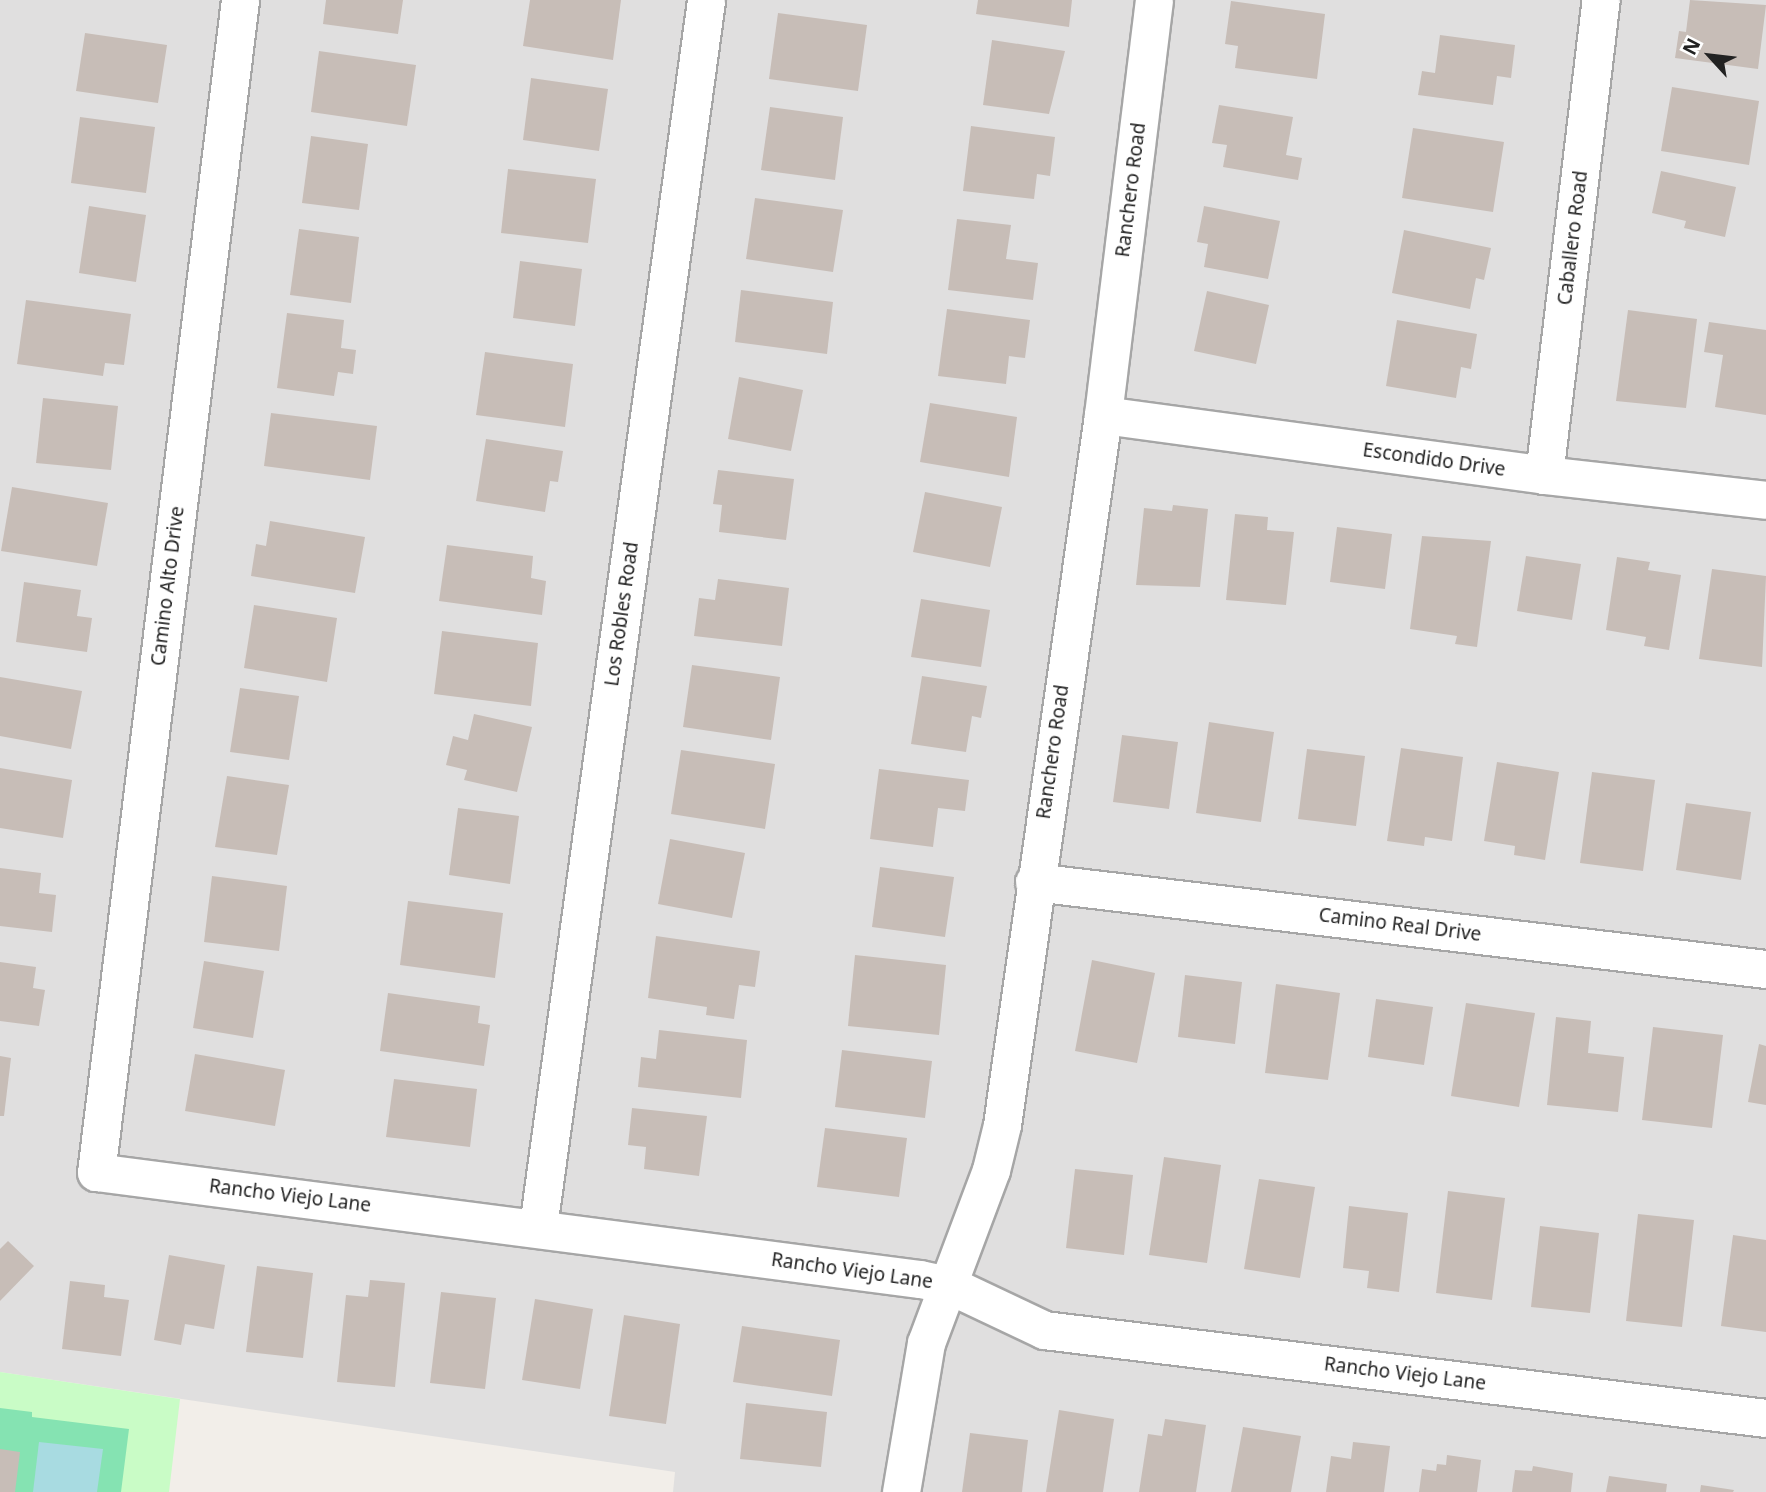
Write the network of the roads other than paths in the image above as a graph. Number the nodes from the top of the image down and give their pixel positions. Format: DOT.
graph roads {
  1 [pos="240,0"];
  2 [pos="706,0"];
  3 [pos="1154,0"];
  4 [pos="1601,0"];
  5 [pos="1103,415"];
  6 [pos="1545,475"];
  7 [pos="1766,499"];
  8 [pos="1034,882"];
  9 [pos="1766,969"];
  10 [pos="96,1172"];
  11 [pos="538,1227"];
  12 [pos="949,1285"];
  13 [pos="1766,1418"];
  14 [pos="901,1492"];
  1 -- 10 [label="street, Camino Alto Drive"];
  2 -- 11 [label="street, Los Robles Road"];
  3 -- 5 [label="street, Ranchero Road"];
  4 -- 6 [label="street, Caballero Road"];
  5 -- 6 [label="street, Escondido Drive"];
  5 -- 8 [label="street, Ranchero Road"];
  6 -- 7 [label="street, Escondido Drive"];
  8 -- 9 [label="street, Camino Real Drive"];
  8 -- 12 [label="street, Ranchero Road"];
  10 -- 11 [label="street, Rancho Viejo Lane"];
  11 -- 12 [label="street, Rancho Viejo Lane"];
  12 -- 13 [label="street, Rancho Viejo Lane"];
  12 -- 14 [label="street, Ranchero Road"];
}
